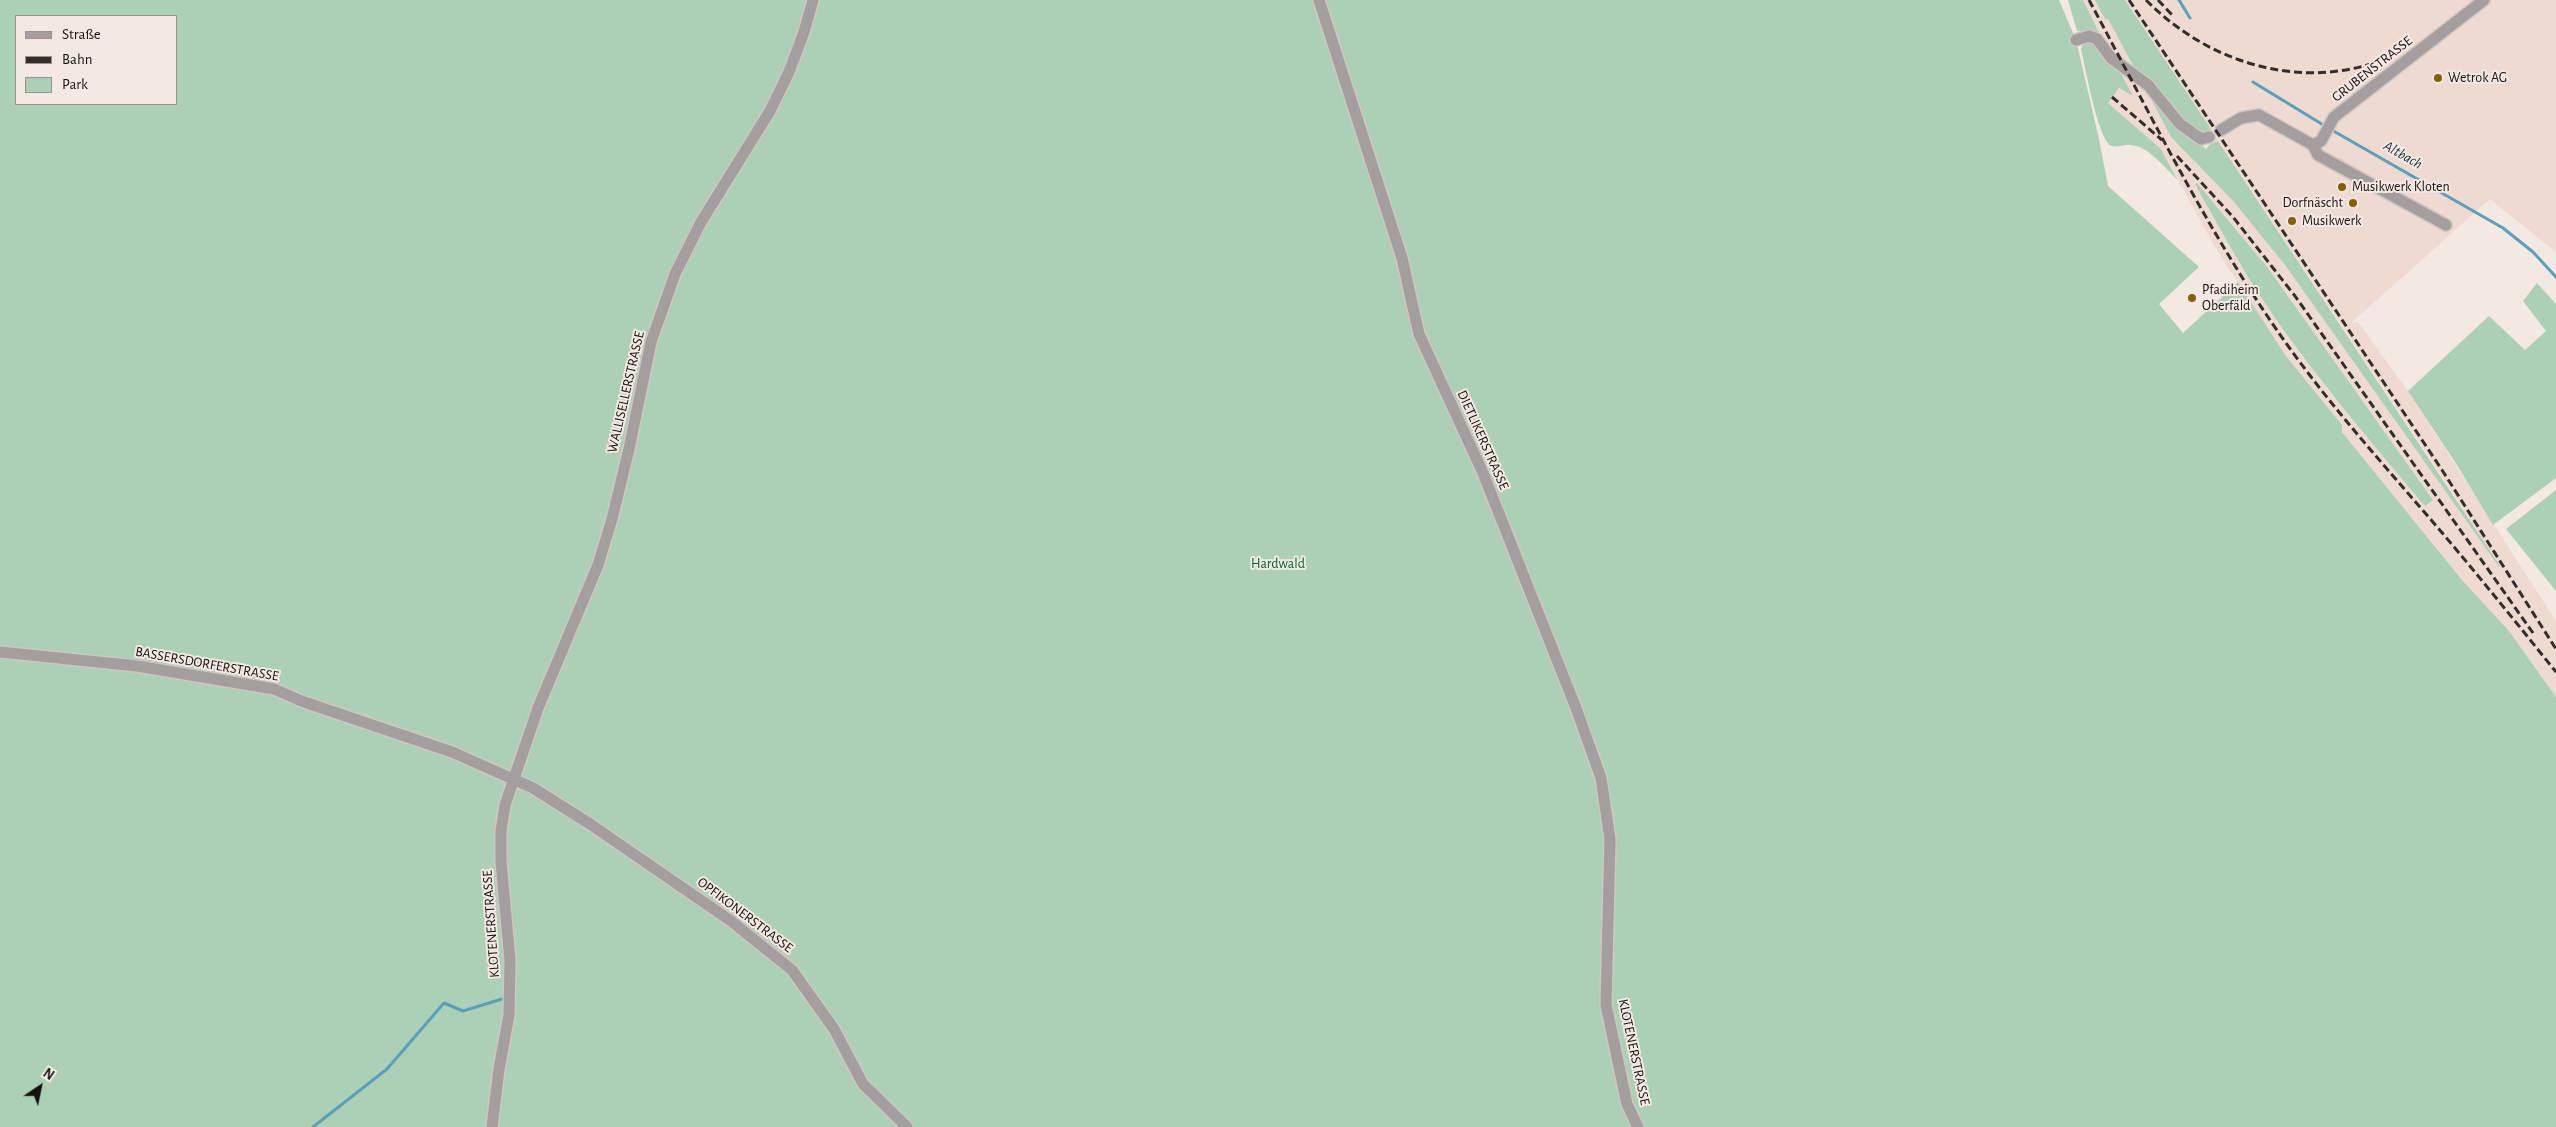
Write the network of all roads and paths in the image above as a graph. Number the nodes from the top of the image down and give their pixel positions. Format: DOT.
graph roads {
  1 [pos="812,0"];
  2 [pos="1319,0"];
  3 [pos="2484,0"];
  4 [pos="2076,40"];
  5 [pos="2221,130"];
  6 [pos="2209,138"];
  7 [pos="2313,144"];
  8 [pos="2446,225"];
  9 [pos="0,652"];
  10 [pos="514,779"];
  11 [pos="1611,893"];
  12 [pos="492,1127"];
  13 [pos="907,1127"];
  14 [pos="1638,1127"];
  1 -- 10 [label="street, WALLISELLERSTRASSE"];
  2 -- 11 [label="street, DIETLIKERSTRASSE"];
  3 -- 7 [label="street, GRUBENSTRASSE"];
  4 -- 6 [label="street"];
  5 -- 7 [label="street"];
  7 -- 8 [label="street"];
  9 -- 10 [label="street, BASSERSDORFERSTRASSE"];
  10 -- 12 [label="street, KLOTENERSTRASSE"];
  10 -- 13 [label="street, OPFIKONERSTRASSE"];
  11 -- 14 [label="street, KLOTENERSTRASSE"];
}
